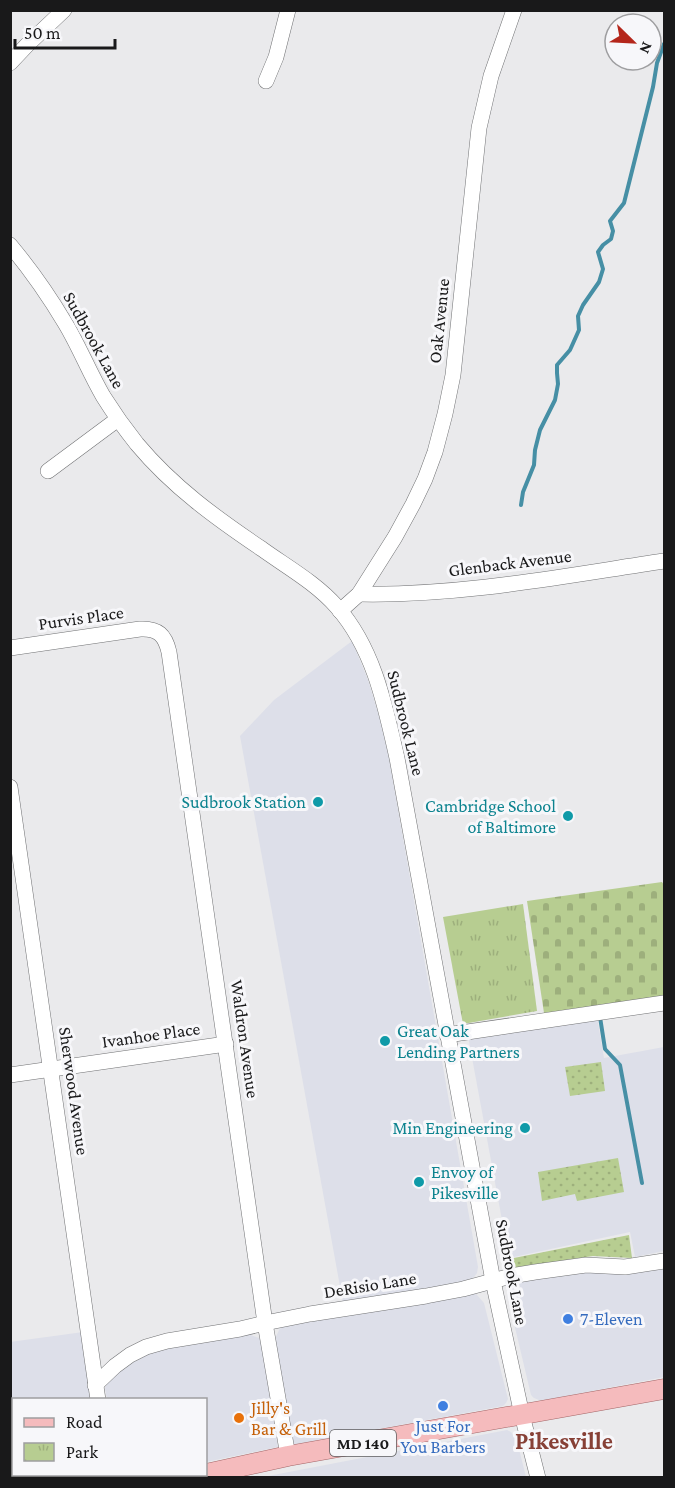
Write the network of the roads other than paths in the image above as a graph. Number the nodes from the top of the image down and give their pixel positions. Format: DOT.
graph roads {
  1 [pos="64,10"];
  2 [pos="288,10"];
  3 [pos="514,10"];
  4 [pos="10,63"];
  5 [pos="266,81"];
  6 [pos="10,244"];
  7 [pos="118,419"];
  8 [pos="48,471"];
  9 [pos="664,561"];
  10 [pos="359,594"];
  11 [pos="340,611"];
  12 [pos="156,631"];
  13 [pos="10,648"];
  14 [pos="10,787"];
  15 [pos="664,1003"];
  16 [pos="447,1035"];
  17 [pos="226,1044"];
  18 [pos="51,1069"];
  19 [pos="10,1075"];
  20 [pos="664,1261"];
  21 [pos="493,1281"];
  22 [pos="266,1323"];
  23 [pos="664,1389"];
  24 [pos="96,1392"];
  25 [pos="522,1415"];
  26 [pos="288,1456"];
  27 [pos="207,1473"];
  28 [pos="538,1478"];
  1 -- 4 [label="street"];
  2 -- 5 [label="street"];
  3 -- 10 [label="street, Oak Avenue"];
  6 -- 7 [label="street, Sudbrook Lane"];
  7 -- 8 [label="street"];
  7 -- 11 [label="street, Sudbrook Lane"];
  9 -- 10 [label="street, Glenback Avenue"];
  10 -- 11 [label="street, Oak Avenue"];
  11 -- 16 [label="street, Sudbrook Lane"];
  12 -- 13 [label="street, Purvis Place"];
  12 -- 17 [label="street, Waldron Avenue"];
  14 -- 18 [label="street, Sherwood Avenue"];
  15 -- 16 [label="street"];
  16 -- 21 [label="street, Sudbrook Lane"];
  17 -- 18 [label="street, Ivanhoe Place"];
  17 -- 22 [label="street, Waldron Avenue"];
  18 -- 19 [label="street, Ivanhoe Place"];
  18 -- 24 [label="street, Sherwood Avenue"];
  20 -- 21 [label="street, DeRisio Lane"];
  21 -- 22 [label="street, DeRisio Lane"];
  21 -- 25 [label="street, Sudbrook Lane"];
  22 -- 24 [label="street, DeRisio Lane"];
  22 -- 26 [label="street, Waldron Avenue"];
  23 -- 25 [label="main road, MD 140"];
  25 -- 26 [label="main road, MD 140"];
  25 -- 28 [label="street, Sudbrook Lane"];
  26 -- 27 [label="main road, MD 140"];
}
